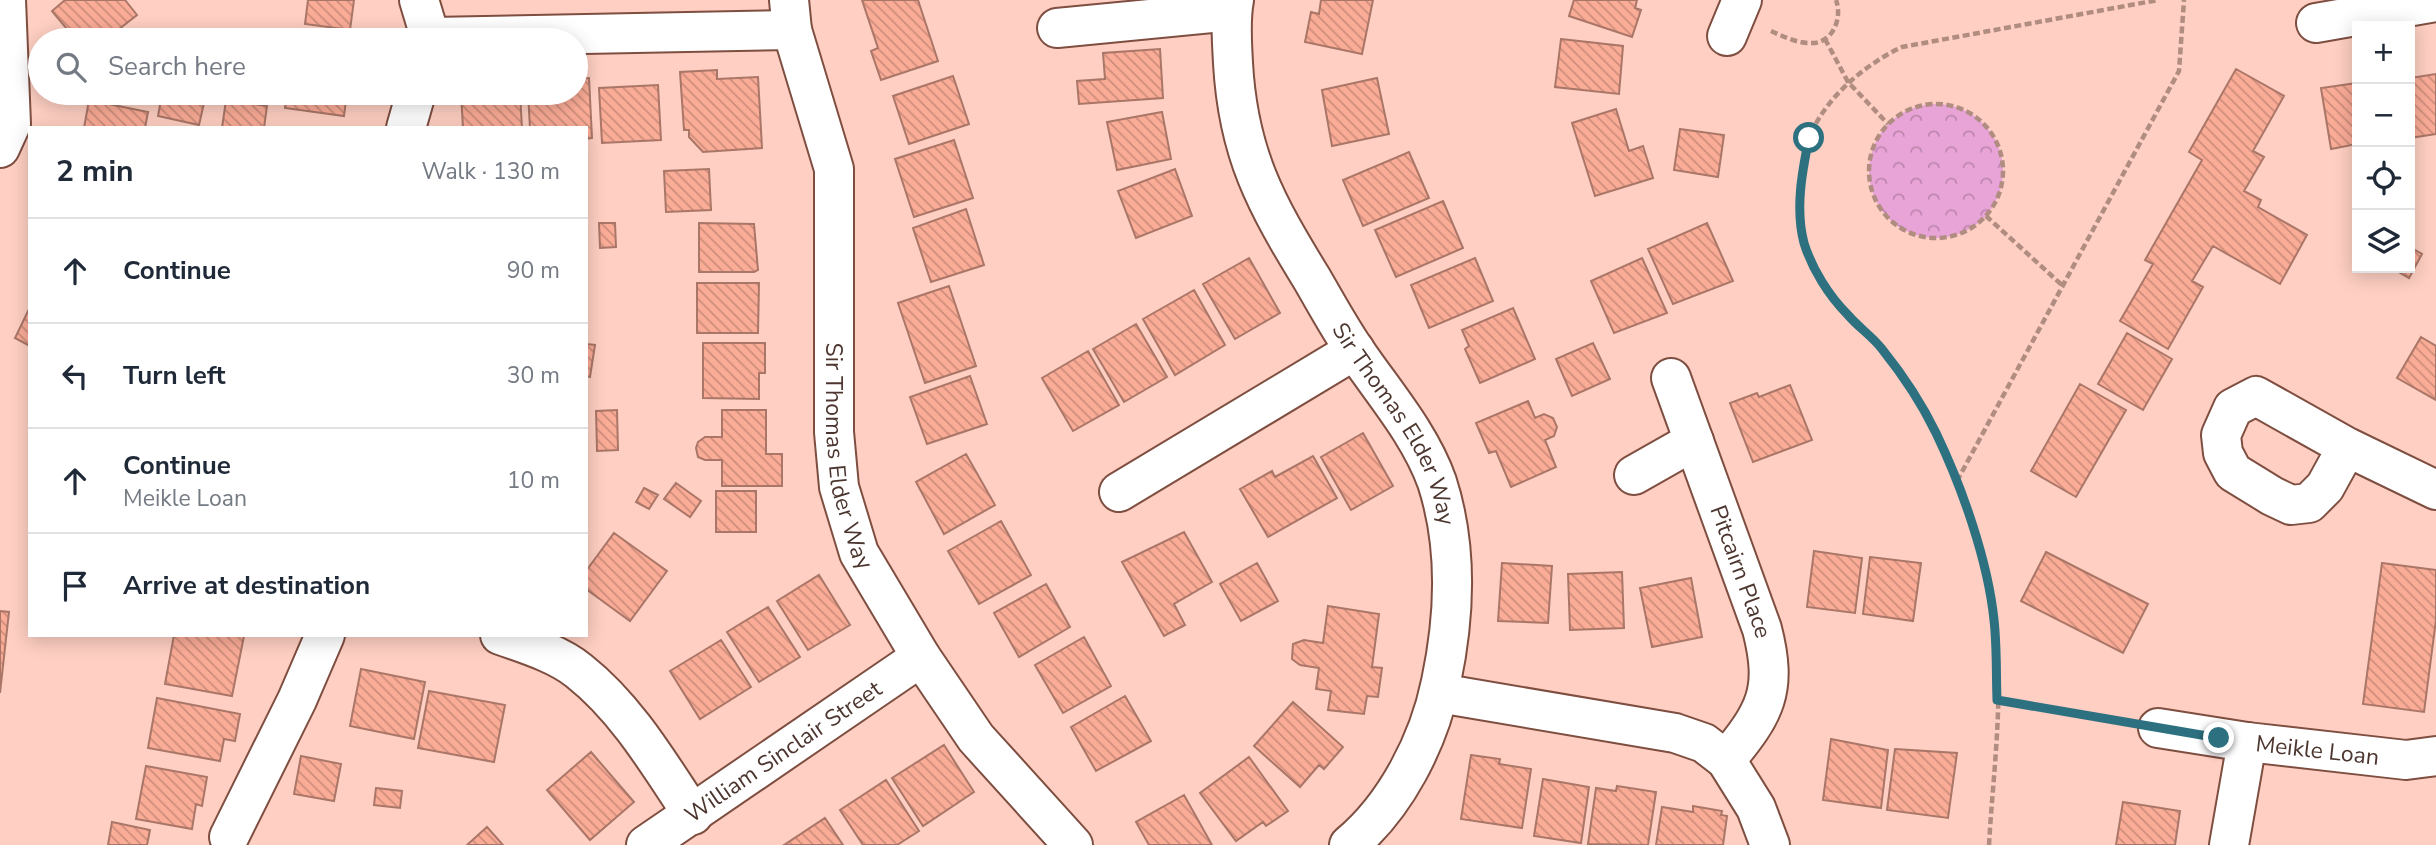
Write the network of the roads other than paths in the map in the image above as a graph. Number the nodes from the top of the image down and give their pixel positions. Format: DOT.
graph roads {
  1 [pos="6,0"];
  2 [pos="419,0"];
  3 [pos="2436,2"];
  4 [pos="1233,6"];
  5 [pos="790,15"];
  6 [pos="2316,23"];
  7 [pos="428,28"];
  8 [pos="587,28"];
  9 [pos="1057,28"];
  10 [pos="413,105"];
  11 [pos="407,126"];
  12 [pos="0,148"];
  13 [pos="1355,351"];
  14 [pos="1671,378"];
  15 [pos="1693,441"];
  16 [pos="2347,447"];
  17 [pos="1634,475"];
  18 [pos="2436,490"];
  19 [pos="1119,492"];
  20 [pos="324,637"];
  21 [pos="505,637"];
  22 [pos="921,657"];
  23 [pos="1439,693"];
  24 [pos="2158,728"];
  25 [pos="2247,742"];
  26 [pos="2436,757"];
  27 [pos="1726,760"];
  28 [pos="693,814"];
  29 [pos="229,837"];
  30 [pos="646,845"];
  31 [pos="1073,845"];
  32 [pos="1349,845"];
  33 [pos="1770,845"];
  34 [pos="2229,845"];
  1 -- 12 [label="street"];
  2 -- 7 [label="street"];
  3 -- 6 [label="street"];
  4 -- 9 [label="street"];
  4 -- 13 [label="street, Sir Thomas Elder Way"];
  5 -- 8 [label="street"];
  5 -- 22 [label="street, Sir Thomas Elder Way"];
  10 -- 11 [label="street"];
  13 -- 19 [label="street"];
  13 -- 23 [label="street, Sir Thomas Elder Way"];
  14 -- 15 [label="street, Pitcairn Place"];
  15 -- 17 [label="street"];
  15 -- 27 [label="street, Pitcairn Place"];
  16 -- 18 [label="street"];
  20 -- 29 [label="street"];
  21 -- 28 [label="street"];
  22 -- 28 [label="street, William Sinclair Street"];
  22 -- 31 [label="street, Sir Thomas Elder Way"];
  23 -- 27 [label="street"];
  23 -- 32 [label="street, Sir Thomas Elder Way"];
  24 -- 25 [label="street, Meikle Loan"];
  25 -- 26 [label="street, Meikle Loan"];
  25 -- 34 [label="street"];
  27 -- 33 [label="street"];
  28 -- 30 [label="street, William Sinclair Street"];
}
